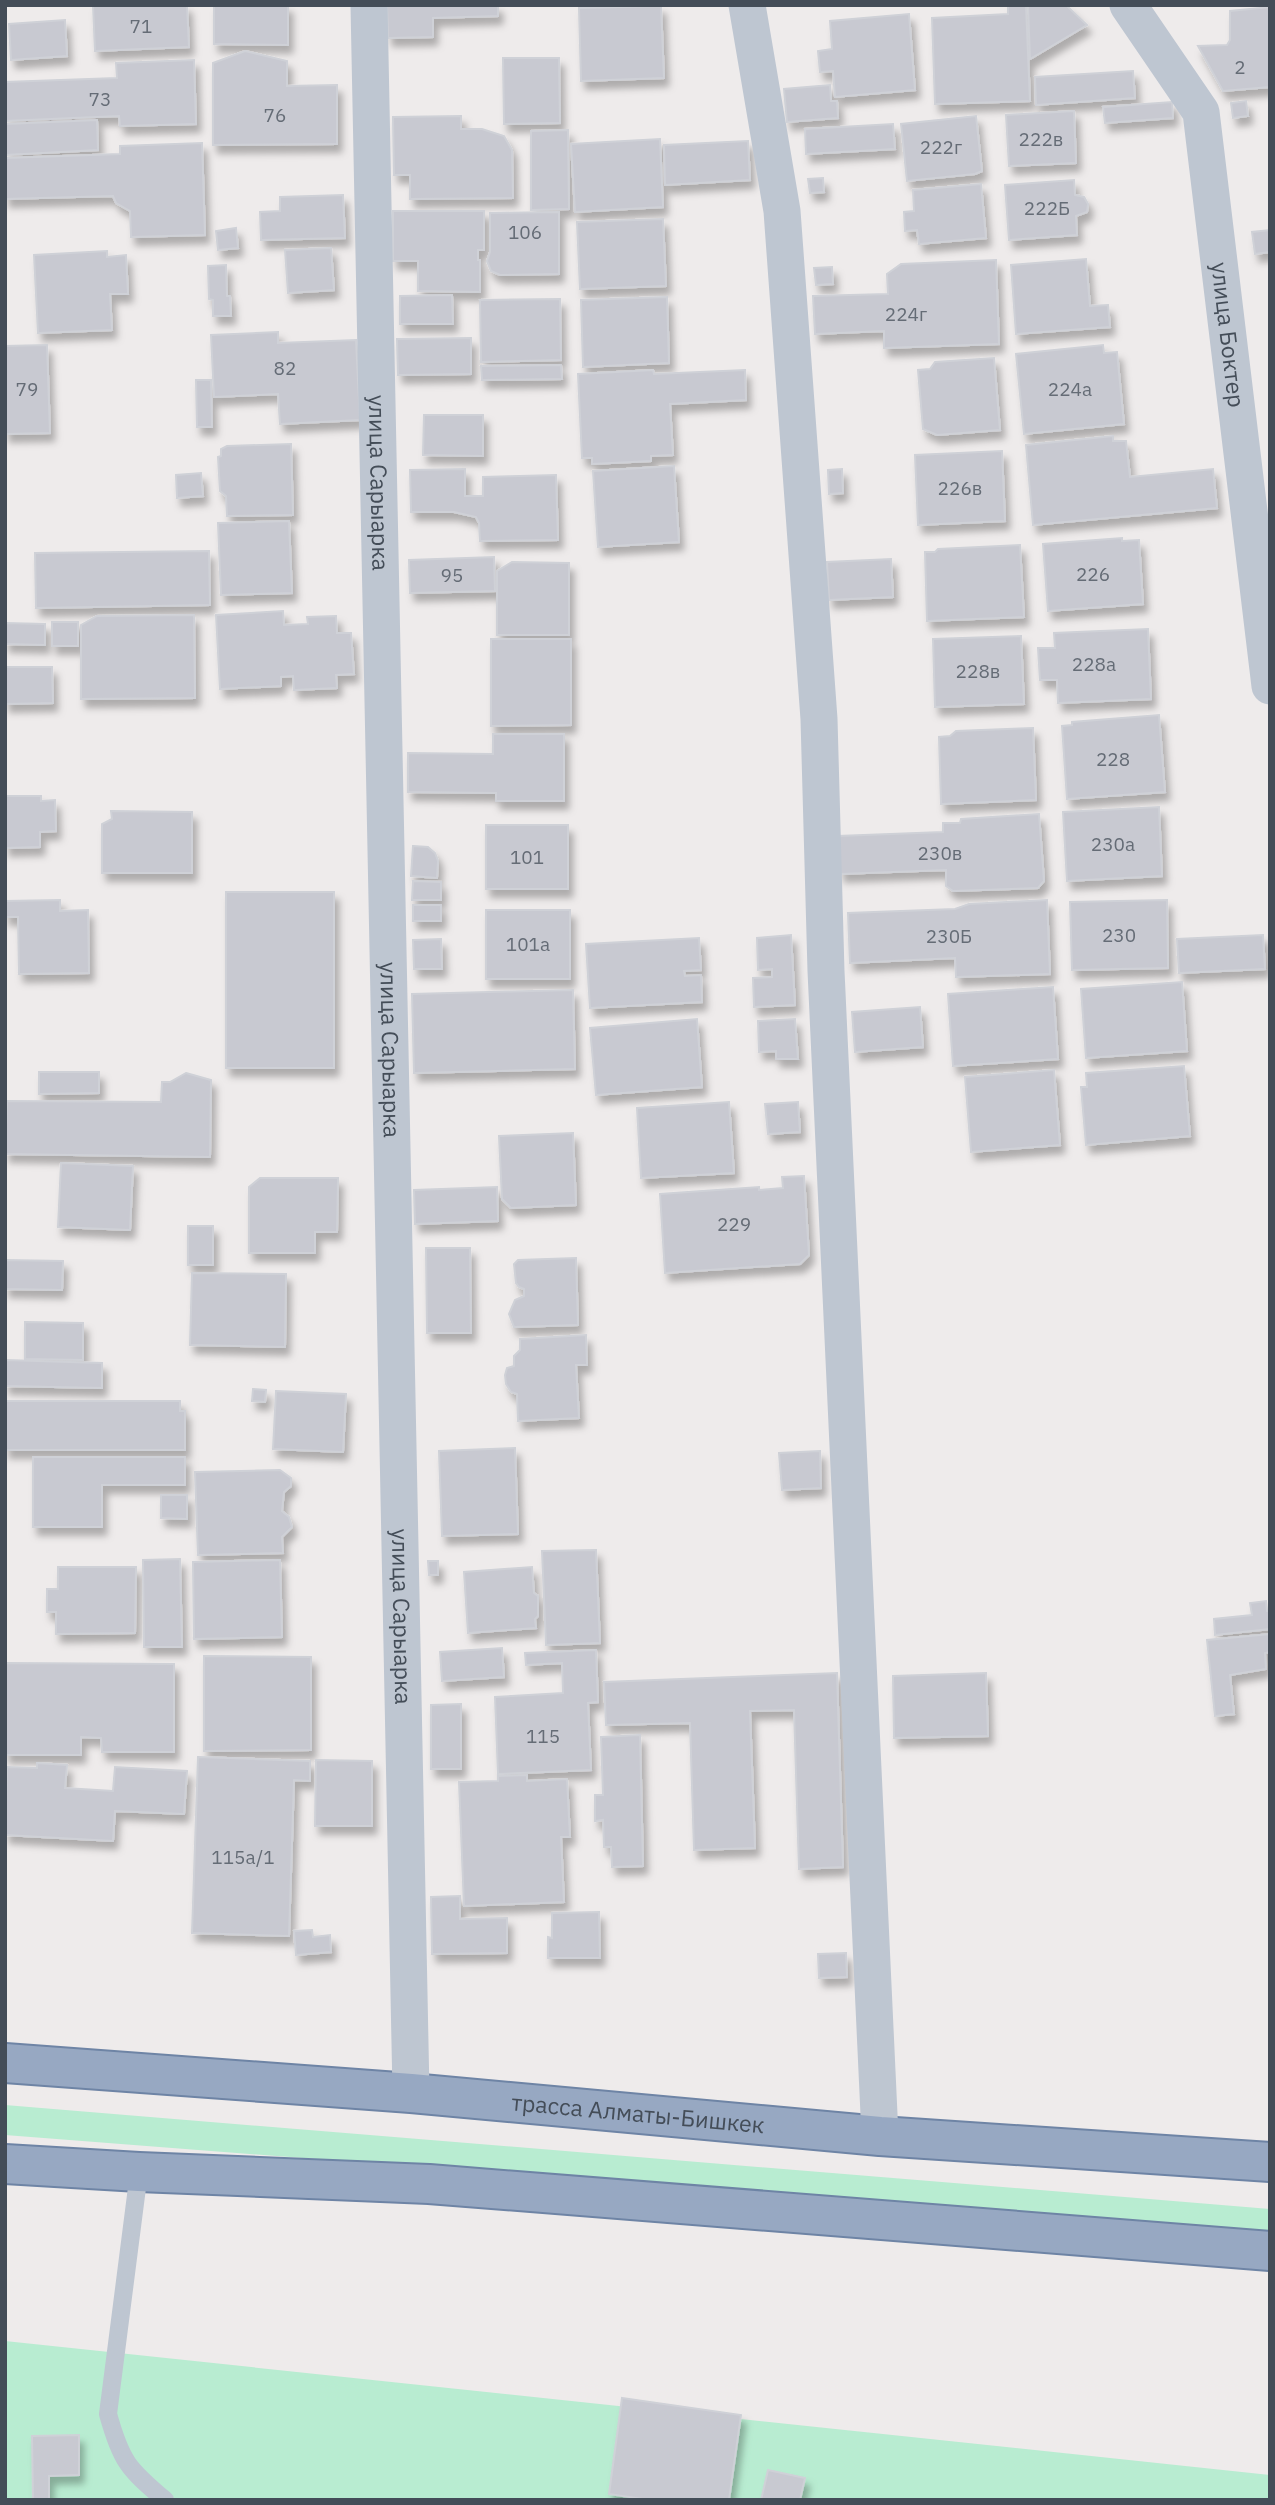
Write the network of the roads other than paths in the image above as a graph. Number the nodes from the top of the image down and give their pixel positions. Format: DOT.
graph roads {
  1 [pos="369,5"];
  2 [pos="747,5"];
  3 [pos="1128,5"];
  4 [pos="1270,686"];
  5 [pos="5,2063"];
  6 [pos="411,2093"];
  7 [pos="880,2136"];
  8 [pos="1270,2162"];
  9 [pos="5,2164"];
  10 [pos="139,2172"];
  11 [pos="1270,2251"];
  12 [pos="165,2500"];
  1 -- 6 [label="street, улица Сарыарка"];
  2 -- 7 [label="street"];
  3 -- 4 [label="street, улица Боктер"];
  5 -- 6 [label="highway, трасса Алматы-Бишкек"];
  6 -- 7 [label="highway, трасса Алматы-Бишкек"];
  7 -- 8 [label="highway, трасса Алматы-Бишкек"];
  9 -- 10 [label="highway"];
  10 -- 11 [label="highway"];
  10 -- 12 [label="lane"];
}
